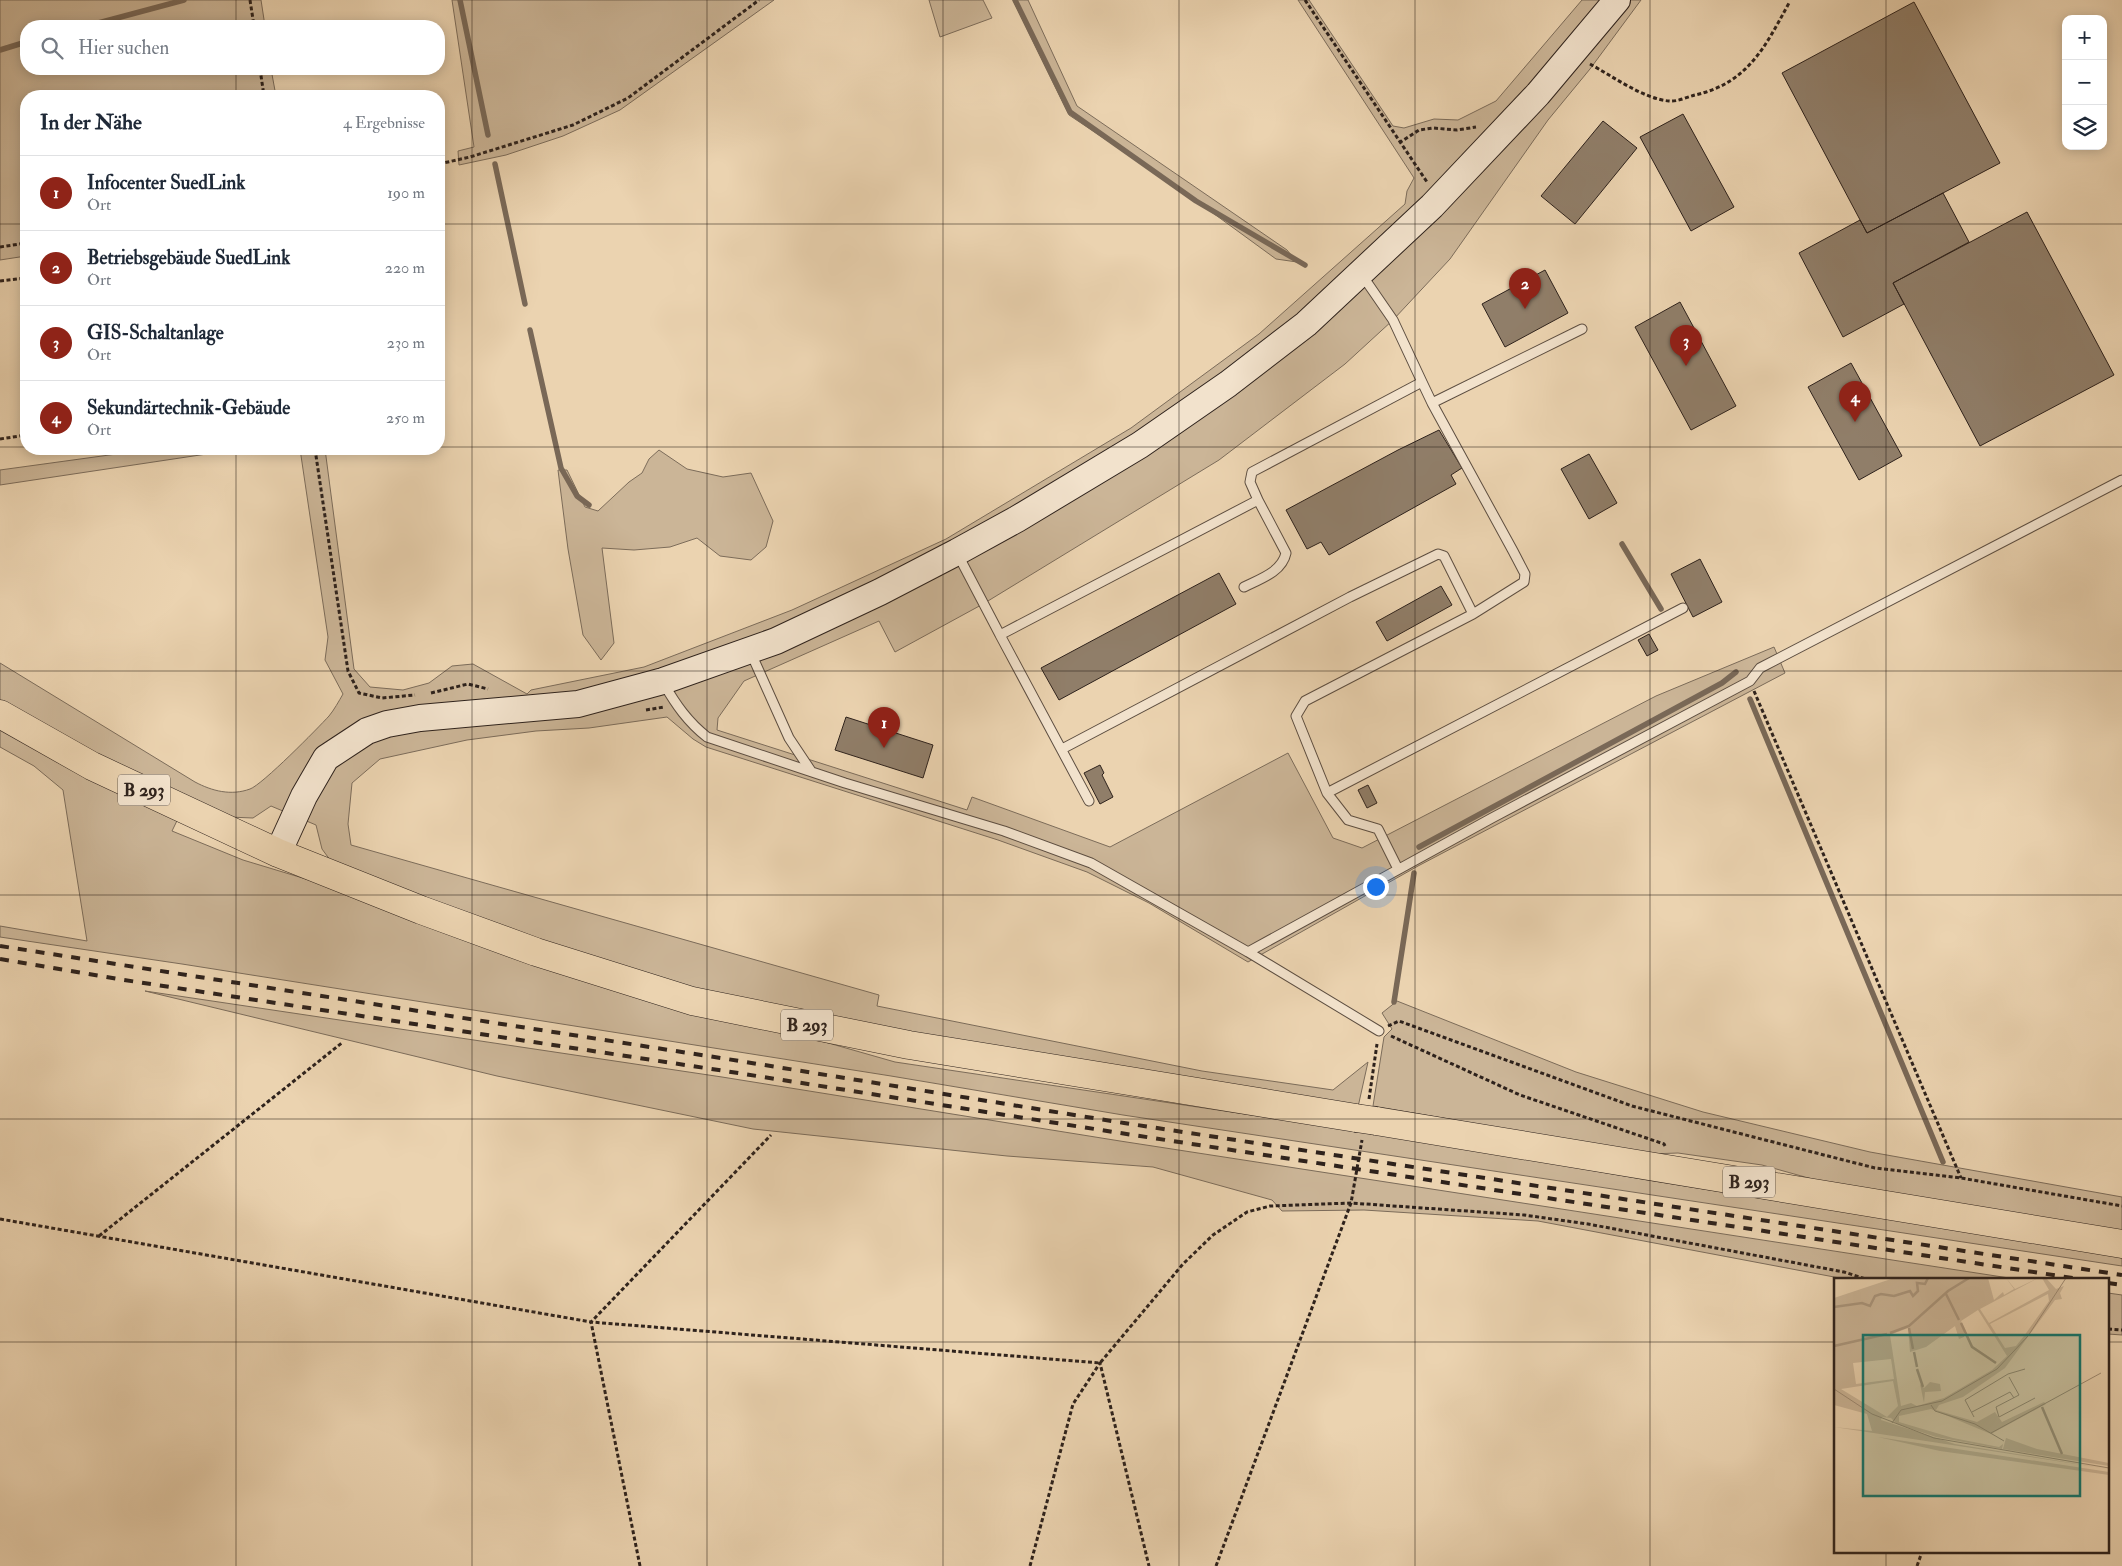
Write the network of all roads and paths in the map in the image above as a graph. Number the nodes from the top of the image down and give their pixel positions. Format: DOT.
graph roads {
  1 [pos="250,0"];
  2 [pos="759,0"];
  3 [pos="1305,0"];
  4 [pos="1617,0"];
  5 [pos="1789,3"];
  6 [pos="253,20"];
  7 [pos="1572,54"];
  8 [pos="261,75"];
  9 [pos="263,90"];
  10 [pos="1480,126"];
  11 [pos="1399,143"];
  12 [pos="445,163"];
  13 [pos="1438,199"];
  14 [pos="20,244"];
  15 [pos="0,247"];
  16 [pos="1360,273"];
  17 [pos="20,279"];
  18 [pos="0,281"];
  19 [pos="1582,329"];
  20 [pos="1422,382"];
  21 [pos="1432,402"];
  22 [pos="20,436"];
  23 [pos="0,439"];
  24 [pos="316,455"];
  25 [pos="2122,480"];
  26 [pos="1258,500"];
  27 [pos="957,552"];
  28 [pos="1244,587"];
  29 [pos="1683,608"];
  30 [pos="1474,614"];
  31 [pos="1000,635"];
  32 [pos="750,650"];
  33 [pos="663,682"];
  34 [pos="1750,682"];
  35 [pos="496,692"];
  36 [pos="0,714"];
  37 [pos="1062,748"];
  38 [pos="811,771"];
  39 [pos="1327,793"];
  40 [pos="1089,801"];
  41 [pos="278,853"];
  42 [pos="1398,870"];
  43 [pos="1248,952"];
  44 [pos="1379,1031"];
  45 [pos="343,1042"];
  46 [pos="1366,1120"];
  47 [pos="771,1135"];
  48 [pos="1671,1169"];
  49 [pos="1961,1178"];
  50 [pos="1350,1203"];
  51 [pos="2122,1206"];
  52 [pos="0,1219"];
  53 [pos="99,1236"];
  54 [pos="2122,1244"];
  55 [pos="1863,1278"];
  56 [pos="591,1322"];
  57 [pos="1100,1363"];
  58 [pos="1921,1554"];
  59 [pos="640,1566"];
  60 [pos="1030,1566"];
  61 [pos="1149,1566"];
  62 [pos="1216,1566"];
  63 [pos="1917,1566"];
  1 -- 6 [label="path"];
  2 -- 12 [label="path"];
  3 -- 11 [label="path"];
  4 -- 7 [label="main road"];
  5 -- 7 [label="path"];
  7 -- 13 [label="main road"];
  8 -- 9 [label="path"];
  10 -- 11 [label="path"];
  11 -- 13 [label="path"];
  13 -- 16 [label="main road"];
  14 -- 15 [label="path"];
  16 -- 20 [label="lane"];
  16 -- 27 [label="main road"];
  17 -- 18 [label="path"];
  19 -- 21 [label="lane"];
  20 -- 21 [label="lane"];
  20 -- 26 [label="lane"];
  21 -- 30 [label="lane"];
  22 -- 23 [label="path"];
  24 -- 35 [label="path"];
  25 -- 34 [label="lane"];
  26 -- 28 [label="lane"];
  26 -- 31 [label="lane"];
  27 -- 31 [label="lane"];
  27 -- 32 [label="main road"];
  29 -- 39 [label="lane"];
  30 -- 37 [label="lane"];
  30 -- 39 [label="lane"];
  31 -- 37 [label="lane"];
  32 -- 33 [label="main road"];
  32 -- 38 [label="lane"];
  33 -- 38 [label="lane"];
  33 -- 41 [label="main road"];
  34 -- 42 [label="lane"];
  34 -- 49 [label="path"];
  36 -- 41 [label="main road, B 293"];
  37 -- 40 [label="lane"];
  38 -- 43 [label="lane"];
  39 -- 42 [label="lane"];
  41 -- 46 [label="main road, B 293"];
  42 -- 43 [label="lane"];
  43 -- 44 [label="lane"];
  44 -- 46 [label="path"];
  44 -- 48 [label="path"];
  44 -- 49 [label="path"];
  45 -- 53 [label="path"];
  46 -- 48 [label="main road, B 293"];
  46 -- 50 [label="path"];
  47 -- 56 [label="path"];
  48 -- 54 [label="main road, B 293"];
  49 -- 51 [label="path"];
  50 -- 55 [label="path"];
  50 -- 57 [label="path"];
  50 -- 62 [label="path"];
  52 -- 53 [label="path"];
  53 -- 56 [label="path"];
  56 -- 57 [label="path"];
  56 -- 59 [label="path"];
  57 -- 60 [label="path"];
  57 -- 61 [label="path"];
  58 -- 63 [label="path"];
}
